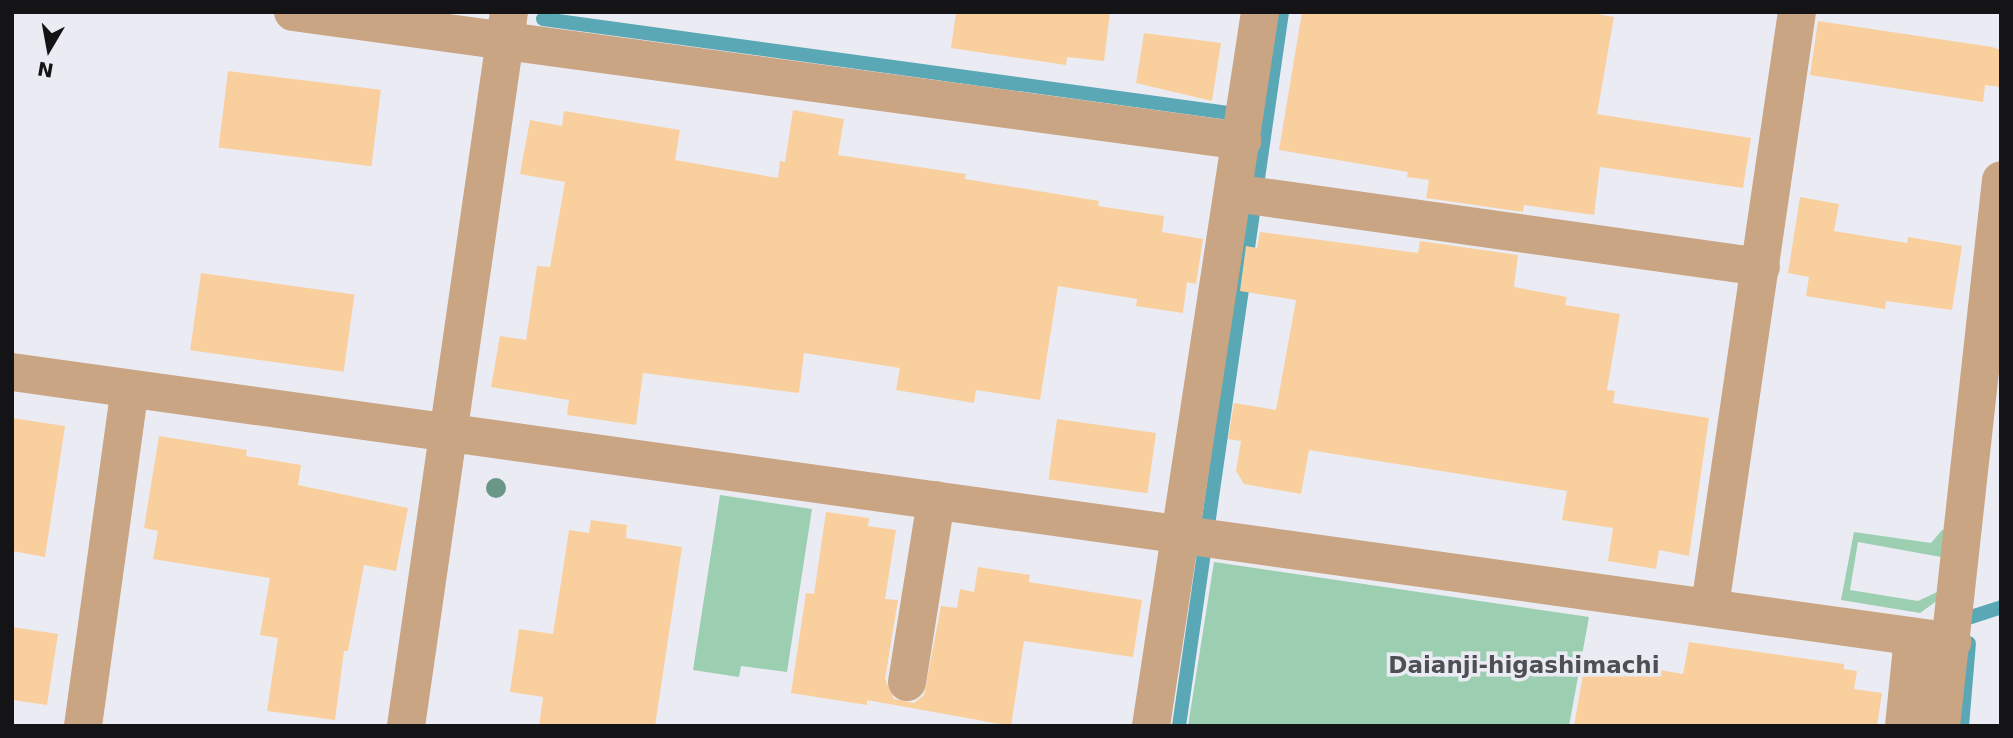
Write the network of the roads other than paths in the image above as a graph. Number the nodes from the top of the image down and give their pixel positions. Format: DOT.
graph roads {
  1 [pos="293,12"];
  2 [pos="1259,12"];
  3 [pos="1797,12"];
  4 [pos="507,27"];
  5 [pos="1245,123"];
  6 [pos="2001,180"];
  7 [pos="1248,195"];
  8 [pos="1761,267"];
  9 [pos="12,372"];
  10 [pos="1989,378"];
  11 [pos="130,389"];
  12 [pos="448,433"];
  13 [pos="936,500"];
  14 [pos="1199,535"];
  15 [pos="1710,606"];
  16 [pos="1913,637"];
  17 [pos="1952,642"];
  18 [pos="907,682"];
  19 [pos="83,726"];
  20 [pos="406,726"];
  21 [pos="1151,726"];
  22 [pos="1904,726"];
  23 [pos="1941,726"];
  1 -- 4 [label="street"];
  2 -- 5 [label="street"];
  3 -- 8 [label="street"];
  4 -- 5 [label="street"];
  4 -- 12 [label="street"];
  5 -- 7 [label="street"];
  6 -- 10 [label="street"];
  7 -- 8 [label="street"];
  7 -- 14 [label="street"];
  8 -- 15 [label="street"];
  9 -- 11 [label="street"];
  10 -- 17 [label="street"];
  11 -- 12 [label="street"];
  11 -- 19 [label="street"];
  12 -- 13 [label="street"];
  12 -- 20 [label="street"];
  13 -- 14 [label="street"];
  13 -- 18 [label="street"];
  14 -- 15 [label="street"];
  14 -- 21 [label="street"];
  15 -- 16 [label="street"];
  16 -- 17 [label="street"];
  16 -- 22 [label="street"];
  17 -- 23 [label="street"];
}
